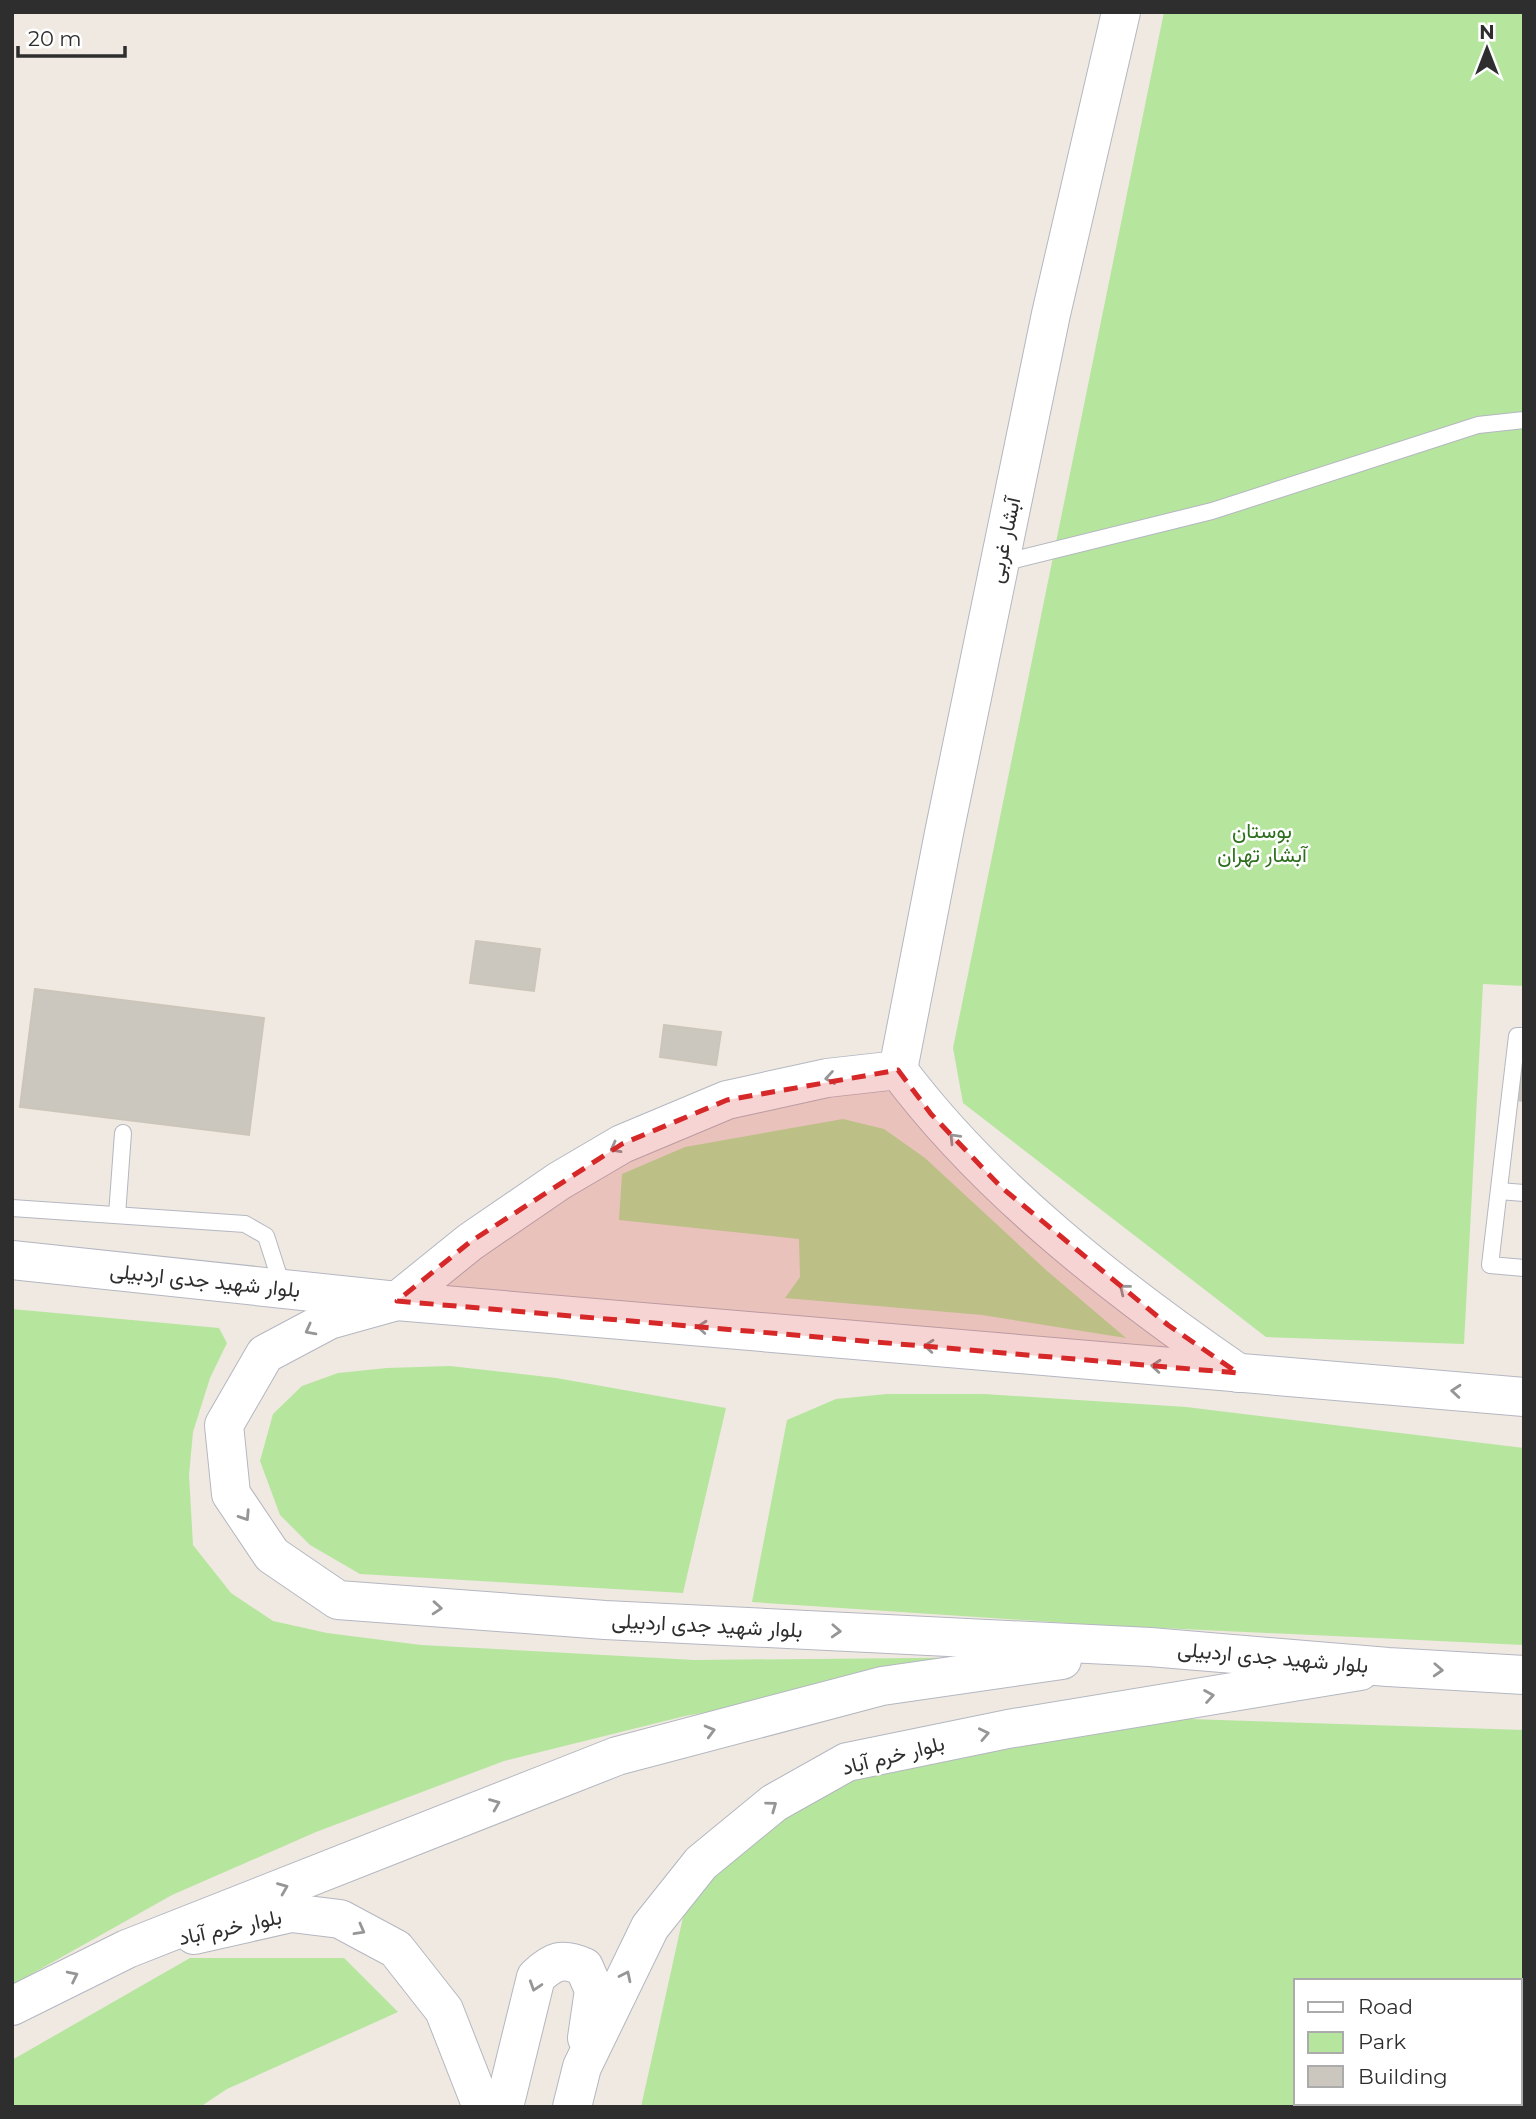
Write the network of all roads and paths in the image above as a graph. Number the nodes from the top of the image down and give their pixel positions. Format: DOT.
graph roads {
  1 [pos="1121,12"];
  2 [pos="1524,420"];
  3 [pos="999,564"];
  4 [pos="1524,1036"];
  5 [pos="898,1070"];
  6 [pos="1516,1108"];
  7 [pos="123,1133"];
  8 [pos="1499,1191"];
  9 [pos="1524,1193"];
  10 [pos="12,1208"];
  11 [pos="117,1215"];
  12 [pos="12,1259"];
  13 [pos="1524,1268"];
  14 [pos="283,1289"];
  15 [pos="397,1301"];
  16 [pos="1238,1373"];
  17 [pos="1524,1397"];
  18 [pos="1150,1647"];
  19 [pos="1388,1667"];
  20 [pos="1524,1675"];
  21 [pos="127,1950"];
  22 [pos="12,2006"];
  23 [pos="582,2067"];
  24 [pos="482,2107"];
  25 [pos="504,2107"];
  26 [pos="572,2107"];
  1 -- 3 [label="main road, آبشار غربی"];
  2 -- 3 [label="lane"];
  3 -- 5 [label="main road, آبشار غربی"];
  4 -- 6 [label="lane"];
  5 -- 15 [label="main road, one-way"];
  16 -- 5 [label="main road, one-way"];
  6 -- 8 [label="lane"];
  7 -- 11 [label="lane"];
  8 -- 9 [label="lane"];
  8 -- 13 [label="lane"];
  10 -- 11 [label="lane"];
  11 -- 14 [label="lane"];
  12 -- 14 [label="main road, بلوار شهید جدی اردبیلی"];
  14 -- 15 [label="main road, بلوار شهید جدی اردبیلی"];
  16 -- 15 [label="main road, بلوار شهید جدی اردبیلی, one-way"];
  15 -- 18 [label="main road, بلوار شهید جدی اردبیلی, one-way"];
  17 -- 16 [label="main road, بلوار شهید جدی اردبیلی, one-way"];
  18 -- 19 [label="main road, بلوار شهید جدی اردبیلی"];
  21 -- 18 [label="main road, one-way"];
  19 -- 20 [label="main road, بلوار شهید جدی اردبیلی, one-way"];
  23 -- 19 [label="main road, بلوار خرم آباد, one-way"];
  22 -- 21 [label="main road, one-way"];
  21 -- 24 [label="main road, بلوار خرم آباد, one-way"];
  23 -- 25 [label="main road, one-way"];
  23 -- 26 [label="main road, بلوار خرم آباد"];
}
